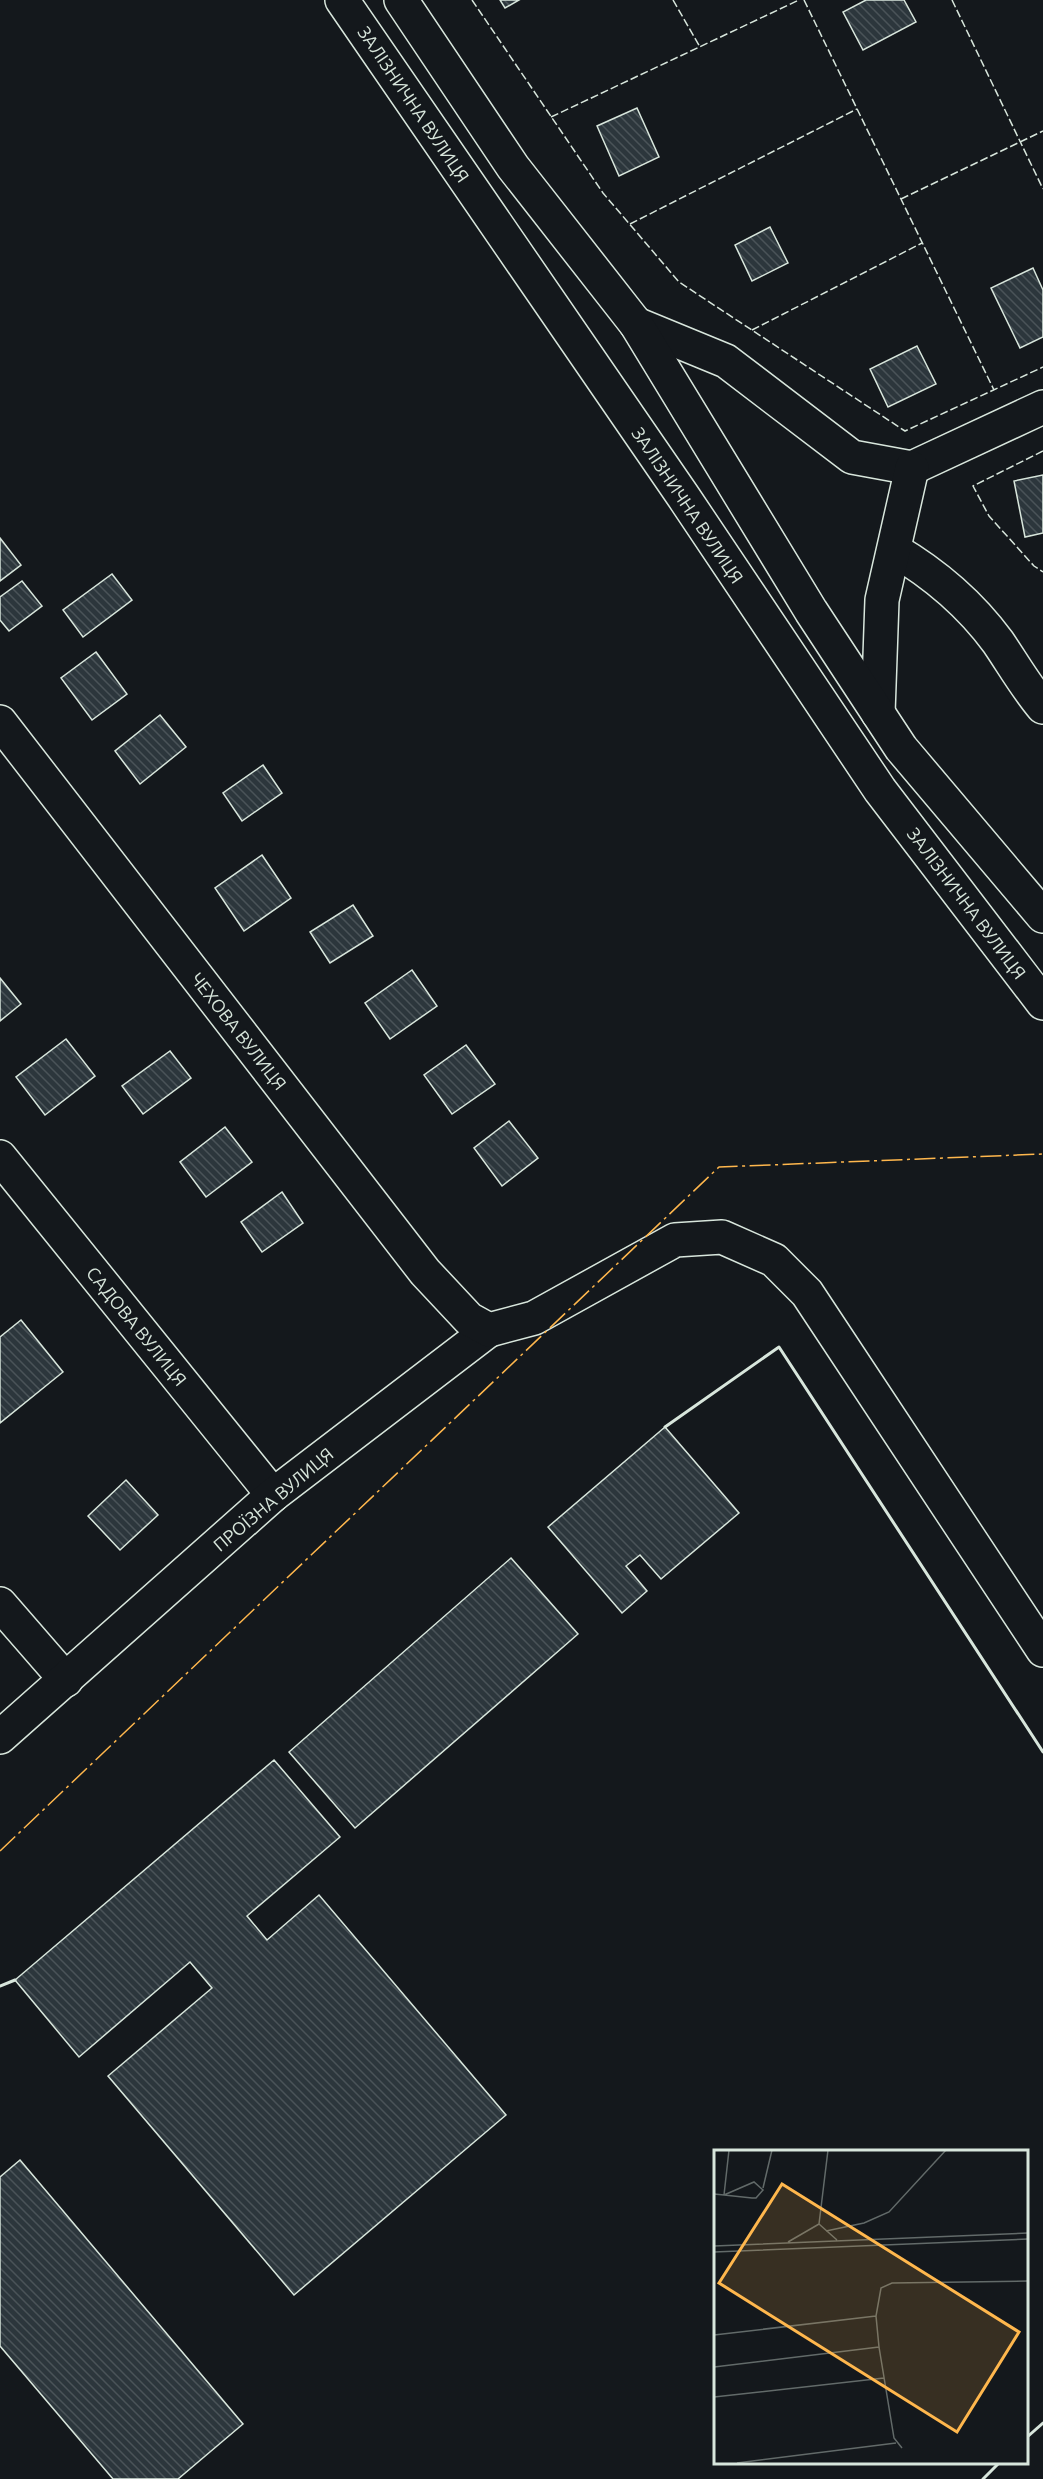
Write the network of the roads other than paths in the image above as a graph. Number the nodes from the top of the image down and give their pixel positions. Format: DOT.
graph roads {
  1 [pos="342,0"];
  2 [pos="401,0"];
  3 [pos="636,324"];
  4 [pos="1043,407"];
  5 [pos="912,468"];
  6 [pos="894,550"];
  7 [pos="1043,707"];
  8 [pos="879,713"];
  9 [pos="0,722"];
  10 [pos="1043,916"];
  11 [pos="1043,1003"];
  12 [pos="0,1157"];
  13 [pos="489,1330"];
  14 [pos="273,1495"];
  15 [pos="0,1604"];
  16 [pos="1043,1650"];
  17 [pos="66,1680"];
  18 [pos="0,1737"];
  1 -- 11 [label="street, ЗАЛІЗНИЧНА ВУЛИЦЯ"];
  2 -- 3 [label="street"];
  3 -- 5 [label="street"];
  3 -- 8 [label="street"];
  4 -- 5 [label="street"];
  5 -- 6 [label="street"];
  6 -- 7 [label="street"];
  6 -- 8 [label="street"];
  8 -- 10 [label="street"];
  9 -- 13 [label="street, ЧЕХОВА ВУЛИЦЯ"];
  12 -- 14 [label="street, САДОВА ВУЛИЦЯ"];
  13 -- 14 [label="street, ПРОЇЗНА ВУЛИЦЯ"];
  13 -- 16 [label="street"];
  14 -- 17 [label="street, ПРОЇЗНА ВУЛИЦЯ"];
  15 -- 17 [label="street"];
  17 -- 18 [label="street, ПРОЇЗНА ВУЛИЦЯ"];
}
